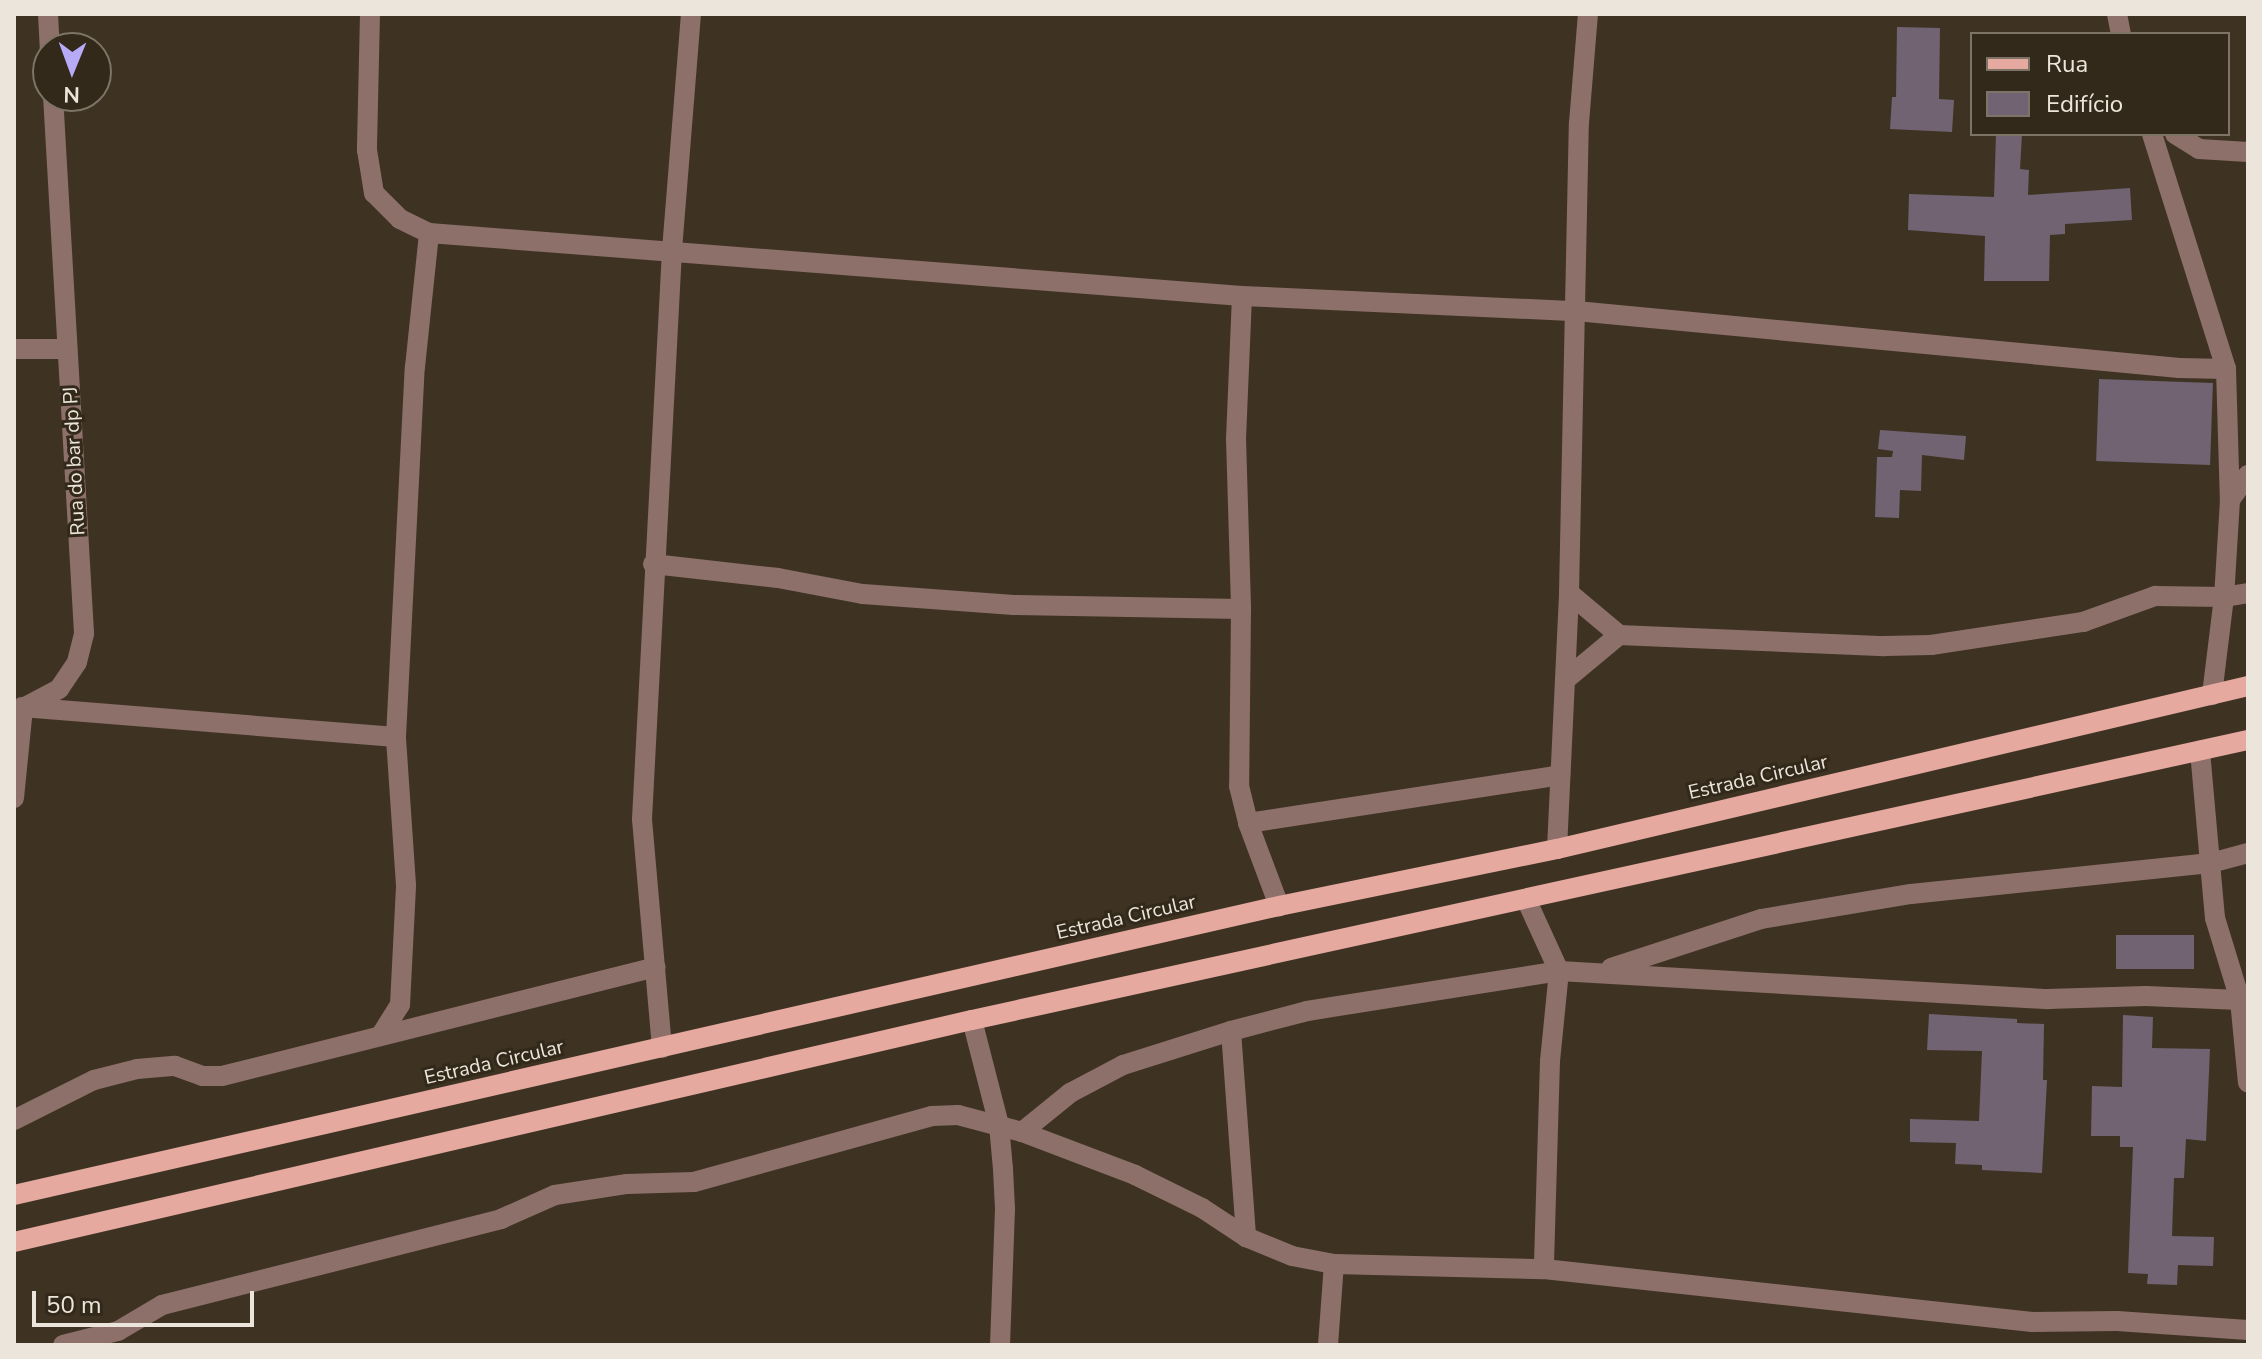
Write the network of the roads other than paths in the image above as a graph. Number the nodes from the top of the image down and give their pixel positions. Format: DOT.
graph roads {
  1 [pos="370,14"];
  2 [pos="691,14"];
  3 [pos="1588,14"];
  4 [pos="54,112"];
  5 [pos="2153,136"];
  6 [pos="2178,136"];
  7 [pos="2248,152"];
  8 [pos="429,233"];
  9 [pos="672,250"];
  10 [pos="1242,296"];
  11 [pos="1576,311"];
  12 [pos="14,349"];
  13 [pos="67,349"];
  14 [pos="2226,369"];
  15 [pos="2248,475"];
  16 [pos="2230,500"];
  17 [pos="653,564"];
  18 [pos="1569,593"];
  19 [pos="2248,593"];
  20 [pos="2224,597"];
  21 [pos="1241,609"];
  22 [pos="1619,635"];
  23 [pos="1565,680"];
  24 [pos="2248,686"];
  25 [pos="2212,695"];
  26 [pos="18,706"];
  27 [pos="396,737"];
  28 [pos="2248,740"];
  29 [pos="2200,750"];
  30 [pos="1560,775"];
  31 [pos="14,798"];
  32 [pos="1248,823"];
  33 [pos="1557,849"];
  34 [pos="2248,853"];
  35 [pos="2210,863"];
  36 [pos="1526,899"];
  37 [pos="1279,906"];
  38 [pos="655,967"];
  39 [pos="1559,971"];
  40 [pos="1602,971"];
  41 [pos="2244,1003"];
  42 [pos="400,1005"];
  43 [pos="972,1020"];
  44 [pos="429,1025"];
  45 [pos="1231,1031"];
  46 [pos="381,1035"];
  47 [pos="662,1048"];
  48 [pos="2248,1083"];
  49 [pos="14,1120"];
  50 [pos="999,1125"];
  51 [pos="1022,1132"];
  52 [pos="14,1195"];
  53 [pos="1246,1237"];
  54 [pos="14,1242"];
  55 [pos="1334,1264"];
  56 [pos="1544,1269"];
  57 [pos="2248,1330"];
  58 [pos="63,1345"];
  59 [pos="1000,1345"];
  60 [pos="1328,1345"];
  1 -- 8 [label="street"];
  2 -- 9 [label="street"];
  3 -- 11 [label="street"];
  4 -- 13 [label="street, Rua do bar dp PJ"];
  5 -- 14 [label="street"];
  6 -- 7 [label="street"];
  8 -- 9 [label="street"];
  8 -- 27 [label="street"];
  9 -- 10 [label="street"];
  9 -- 17 [label="street"];
  10 -- 11 [label="street"];
  10 -- 21 [label="street"];
  11 -- 14 [label="street"];
  11 -- 18 [label="street"];
  12 -- 13 [label="street"];
  13 -- 26 [label="street, Rua do bar dp PJ"];
  14 -- 16 [label="street"];
  15 -- 16 [label="street"];
  16 -- 20 [label="street"];
  17 -- 21 [label="street"];
  17 -- 38 [label="street"];
  18 -- 22 [label="street"];
  18 -- 23 [label="street"];
  19 -- 20 [label="street"];
  20 -- 22 [label="street"];
  20 -- 25 [label="street"];
  21 -- 32 [label="street"];
  22 -- 23 [label="street"];
  23 -- 30 [label="street"];
  24 -- 25 [label="main road, Estrada Circular"];
  25 -- 33 [label="main road, Estrada Circular"];
  26 -- 27 [label="street"];
  26 -- 31 [label="street"];
  27 -- 42 [label="street"];
  28 -- 29 [label="main road"];
  29 -- 35 [label="street"];
  29 -- 36 [label="main road"];
  30 -- 32 [label="street"];
  30 -- 33 [label="street"];
  32 -- 37 [label="street"];
  33 -- 37 [label="main road, Estrada Circular"];
  34 -- 35 [label="street"];
  35 -- 40 [label="street"];
  35 -- 41 [label="street"];
  36 -- 39 [label="street"];
  36 -- 43 [label="main road"];
  37 -- 47 [label="main road, Estrada Circular"];
  38 -- 44 [label="street"];
  38 -- 47 [label="street"];
  39 -- 40 [label="street"];
  39 -- 45 [label="street"];
  39 -- 56 [label="street"];
  40 -- 41 [label="street"];
  41 -- 48 [label="street"];
  42 -- 44 [label="street"];
  42 -- 46 [label="street"];
  43 -- 50 [label="street"];
  43 -- 54 [label="main road"];
  44 -- 46 [label="street"];
  45 -- 51 [label="street"];
  45 -- 53 [label="street"];
  46 -- 49 [label="street"];
  47 -- 52 [label="main road, Estrada Circular"];
  50 -- 51 [label="street"];
  50 -- 58 [label="street"];
  50 -- 59 [label="street"];
  51 -- 53 [label="street"];
  53 -- 55 [label="street"];
  55 -- 56 [label="street"];
  55 -- 60 [label="street"];
  56 -- 57 [label="street"];
}
